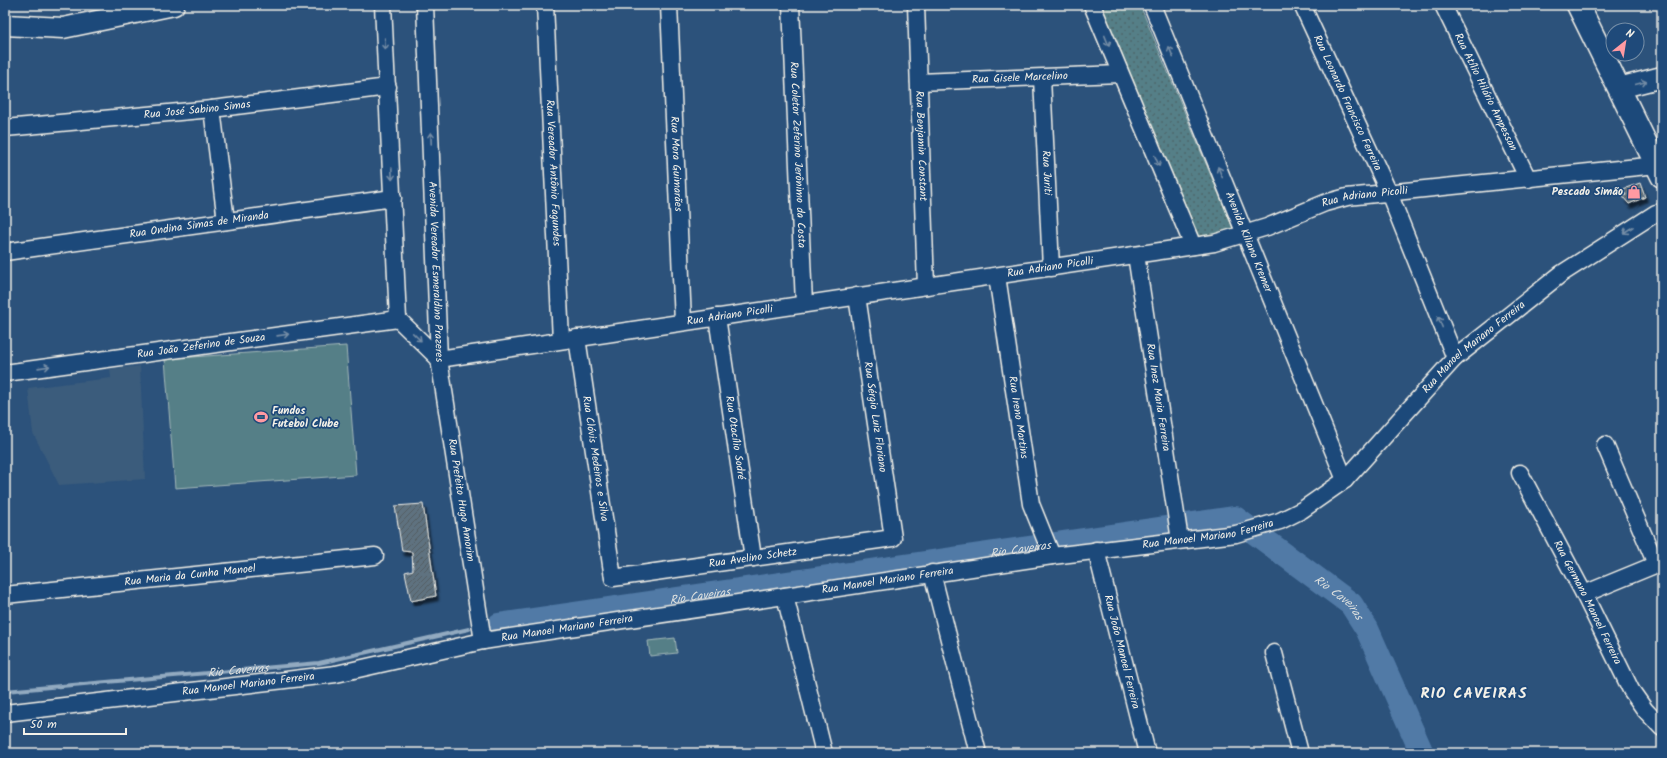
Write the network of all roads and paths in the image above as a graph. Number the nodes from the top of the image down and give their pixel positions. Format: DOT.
graph roads {
  1 [pos="174,5"];
  2 [pos="383,5"];
  3 [pos="425,5"];
  4 [pos="545,5"];
  5 [pos="669,5"];
  6 [pos="791,5"];
  7 [pos="916,5"];
  8 [pos="1092,5"];
  9 [pos="1152,5"];
  10 [pos="1302,5"];
  11 [pos="1443,5"];
  12 [pos="1578,5"];
  13 [pos="5,25"];
  14 [pos="1120,74"];
  15 [pos="1662,77"];
  16 [pos="1042,78"];
  17 [pos="919,82"];
  18 [pos="388,87"];
  19 [pos="1619,88"];
  20 [pos="212,109"];
  21 [pos="5,128"];
  22 [pos="1659,170"];
  23 [pos="1528,179"];
  24 [pos="1389,193"];
  25 [pos="393,198"];
  26 [pos="1662,212"];
  27 [pos="226,221"];
  28 [pos="1246,234"];
  29 [pos="1193,246"];
  30 [pos="5,252"];
  31 [pos="1136,255"];
  32 [pos="1051,268"];
  33 [pos="997,276"];
  34 [pos="926,286"];
  35 [pos="857,296"];
  36 [pos="804,304"];
  37 [pos="717,317"];
  38 [pos="398,319"];
  39 [pos="683,322"];
  40 [pos="577,338"];
  41 [pos="561,340"];
  42 [pos="1455,358"];
  43 [pos="439,359"];
  44 [pos="5,373"];
  45 [pos="1605,445"];
  46 [pos="1520,473"];
  47 [pos="1345,480"];
  48 [pos="893,538"];
  49 [pos="1180,538"];
  50 [pos="1096,550"];
  51 [pos="1052,554"];
  52 [pos="375,556"];
  53 [pos="753,558"];
  54 [pos="1659,563"];
  55 [pos="932,573"];
  56 [pos="614,578"];
  57 [pos="1584,594"];
  58 [pos="5,595"];
  59 [pos="785,596"];
  60 [pos="483,641"];
  61 [pos="1274,653"];
  62 [pos="5,713"];
  63 [pos="1662,728"];
  64 [pos="824,753"];
  65 [pos="978,753"];
  66 [pos="1147,753"];
  67 [pos="1300,753"];
  1 -- 13 [label="street"];
  2 -- 18 [label="street, one-way"];
  43 -- 3 [label="street, Avenida Vereador Esmeraldino Prazeres, one-way"];
  4 -- 41 [label="street, Rua Vereador Antônio Fagundes"];
  5 -- 39 [label="street, Rua Mora Guimarães"];
  6 -- 36 [label="street, Rua Coletor Zeferino Jerônimo da Costa"];
  7 -- 17 [label="street, Rua Benjamin Constant"];
  8 -- 14 [label="street, one-way"];
  28 -- 9 [label="street, Avenida Kiliano Kremer, one-way"];
  10 -- 24 [label="street, Rua Leonardo Francisco Ferreira"];
  11 -- 23 [label="street, Rua Atílio Hilário Ampessan"];
  12 -- 19 [label="main road"];
  14 -- 16 [label="street, Rua Gisele Marcelino"];
  14 -- 29 [label="street, one-way"];
  19 -- 15 [label="street, one-way"];
  16 -- 17 [label="street, Rua Gisele Marcelino"];
  16 -- 32 [label="street, Rua Juriti"];
  17 -- 34 [label="street, Rua Benjamin Constant"];
  18 -- 20 [label="street, Rua José Sabino Simas"];
  18 -- 25 [label="street, one-way"];
  19 -- 22 [label="main road"];
  20 -- 21 [label="street, Rua José Sabino Simas"];
  20 -- 27 [label="street"];
  22 -- 23 [label="street, Rua Adriano Picolli"];
  23 -- 24 [label="street, Rua Adriano Picolli"];
  24 -- 28 [label="street, Rua Adriano Picolli"];
  42 -- 24 [label="street, Rua Leonardo Francisco Ferreira, one-way"];
  25 -- 27 [label="street, Rua Ondina Simas de Miranda"];
  25 -- 38 [label="street"];
  26 -- 42 [label="street, Rua Manoel Mariano Ferreira, one-way"];
  27 -- 30 [label="street, Rua Ondina Simas de Miranda"];
  28 -- 29 [label="street, Rua Adriano Picolli"];
  28 -- 47 [label="street, Avenida Kiliano Kremer"];
  29 -- 31 [label="street, Rua Adriano Picolli"];
  31 -- 32 [label="street, Rua Adriano Picolli"];
  31 -- 49 [label="street, Rua Inez Maria Ferreira"];
  32 -- 33 [label="street, Rua Adriano Picolli"];
  33 -- 34 [label="street, Rua Adriano Picolli"];
  33 -- 51 [label="street, Rua Ireno Martins"];
  34 -- 35 [label="street, Rua Adriano Picolli"];
  35 -- 36 [label="street, Rua Adriano Picolli"];
  35 -- 48 [label="street, Rua Sérgio Luiz Floriano"];
  36 -- 37 [label="street, Rua Adriano Picolli"];
  37 -- 39 [label="street, Rua Adriano Picolli"];
  37 -- 53 [label="street, Rua Otacílio Sodré"];
  38 -- 43 [label="street, Avenida Vereador Esmeraldino Prazeres, one-way"];
  44 -- 38 [label="street, Rua João Zeferino de Souza, one-way"];
  39 -- 40 [label="street, Rua Adriano Picolli"];
  40 -- 41 [label="street, Rua Adriano Picolli"];
  40 -- 56 [label="street, Rua Clóvis Medeiros e Silva"];
  41 -- 43 [label="street, Rua Adriano Picolli"];
  42 -- 47 [label="street, Rua Manoel Mariano Ferreira"];
  43 -- 60 [label="street, Rua Prefeito Hugo Amorim"];
  45 -- 54 [label="street"];
  46 -- 57 [label="street, Rua Germano Manoel Ferreira"];
  47 -- 49 [label="street, Rua Manoel Mariano Ferreira"];
  48 -- 53 [label="street, Rua Avelino Schetz"];
  49 -- 50 [label="street, Rua Manoel Mariano Ferreira"];
  50 -- 51 [label="street, Rua Manoel Mariano Ferreira"];
  50 -- 66 [label="street, Rua João Manoel Ferreira"];
  51 -- 55 [label="street, Rua Manoel Mariano Ferreira"];
  52 -- 58 [label="street, Rua Maria da Cunha Manoel"];
  53 -- 56 [label="street, Rua Avelino Schetz"];
  54 -- 57 [label="street"];
  55 -- 59 [label="street, Rua Manoel Mariano Ferreira"];
  55 -- 65 [label="street"];
  57 -- 63 [label="street, Rua Germano Manoel Ferreira"];
  59 -- 60 [label="street, Rua Manoel Mariano Ferreira"];
  59 -- 64 [label="street"];
  60 -- 62 [label="street, Rua Manoel Mariano Ferreira"];
  61 -- 67 [label="street"];
}
